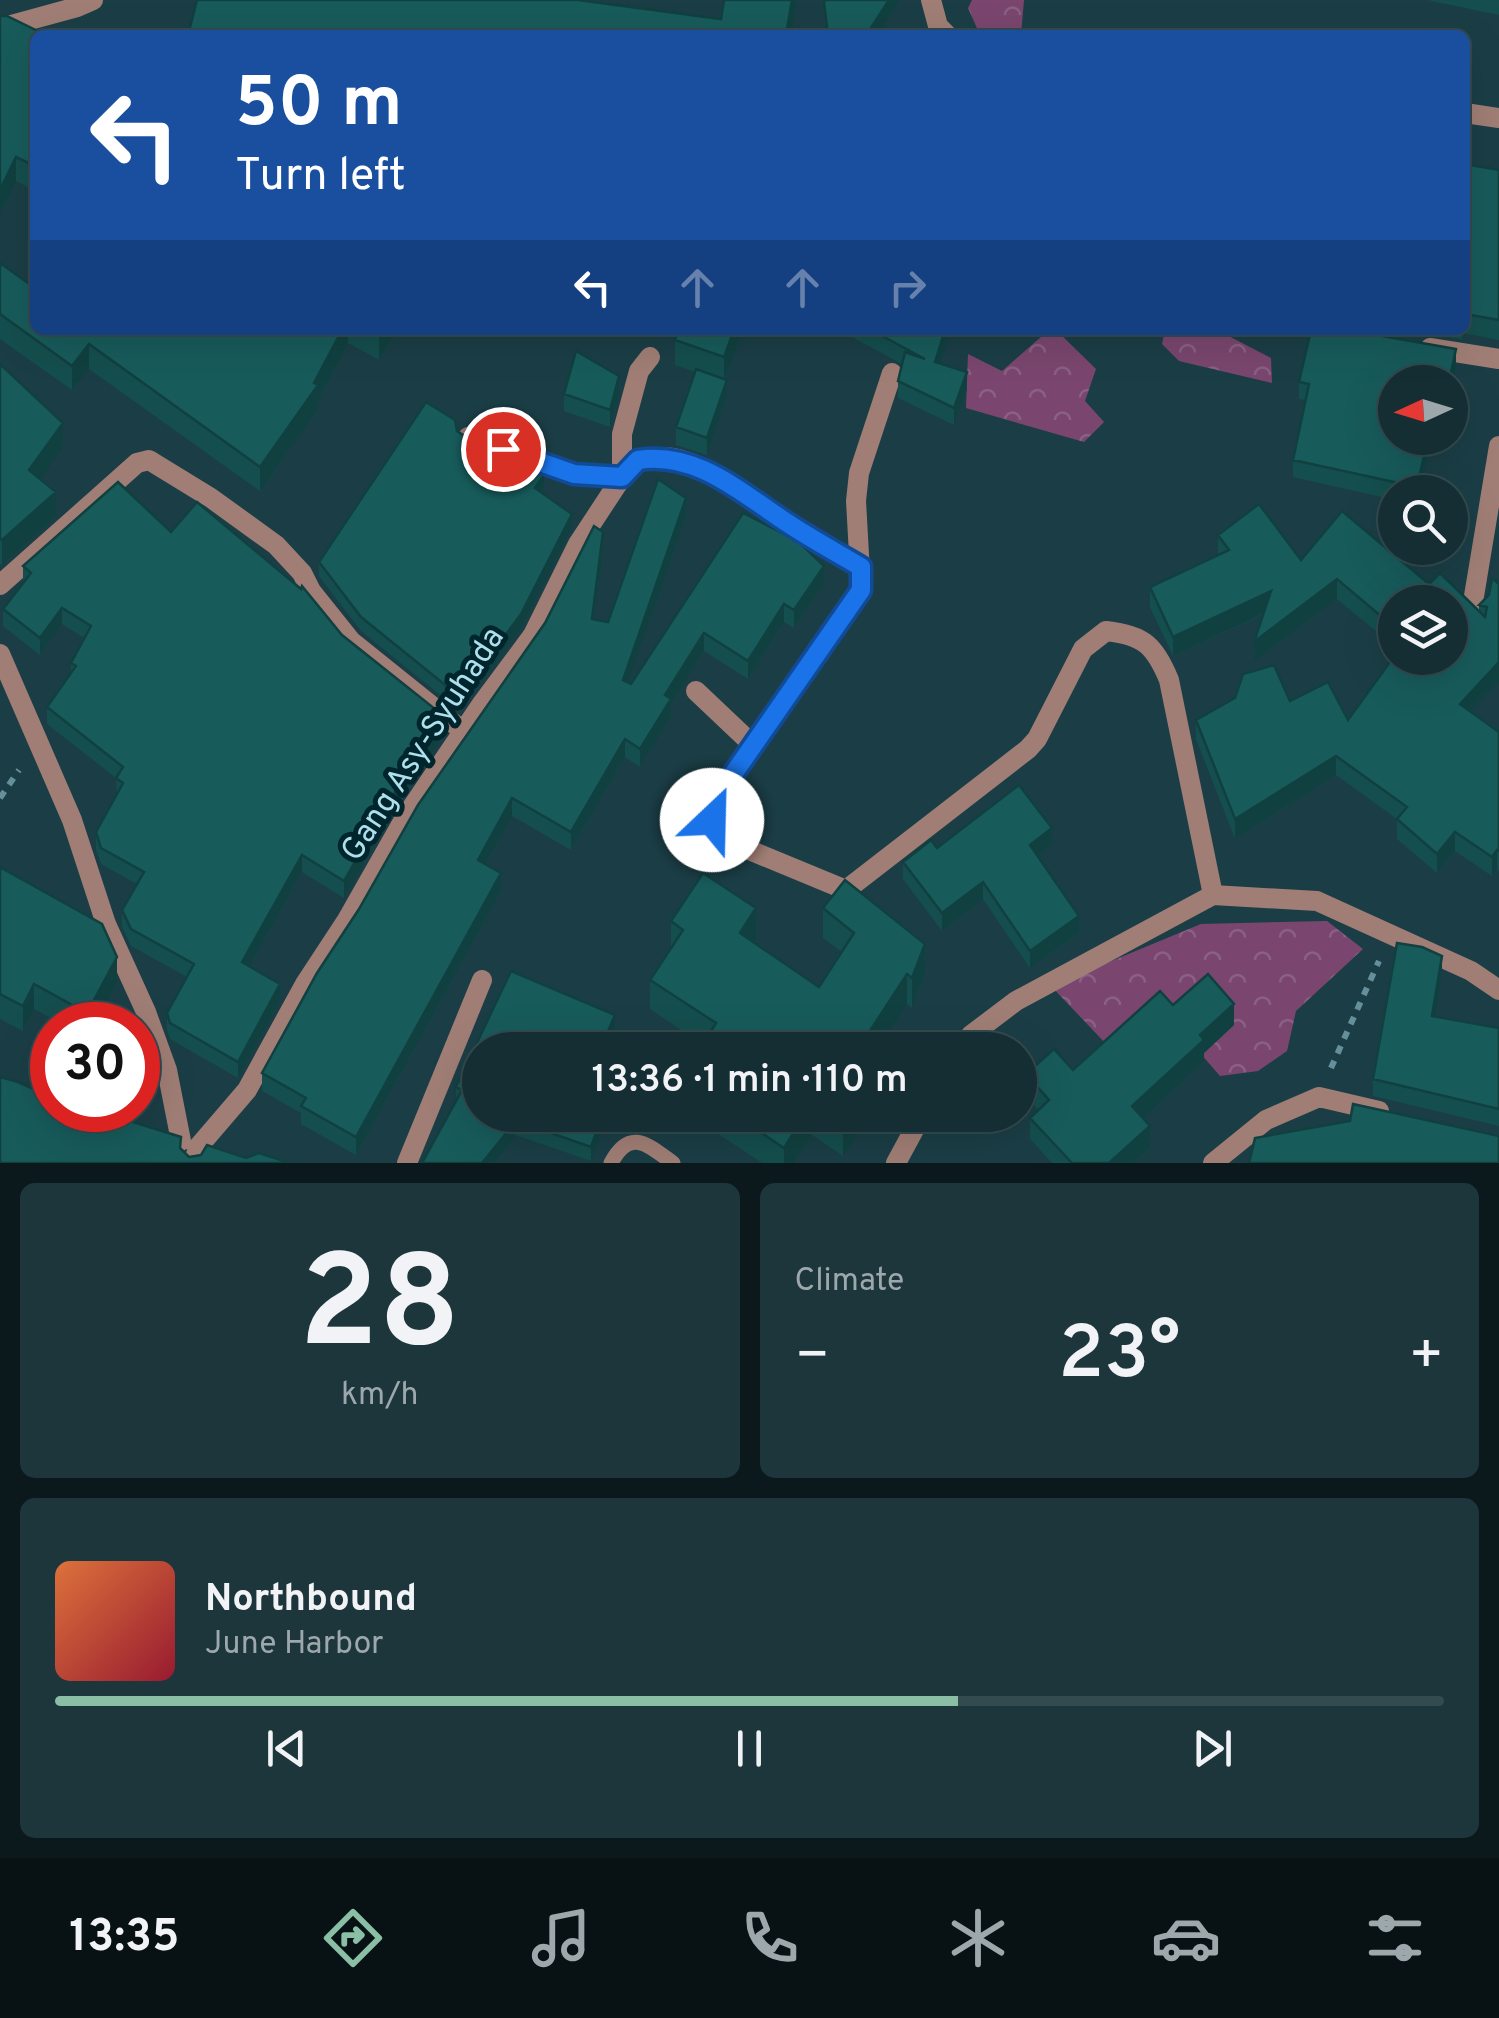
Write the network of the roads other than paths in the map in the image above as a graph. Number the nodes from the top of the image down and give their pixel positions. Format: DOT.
graph roads {
  1 [pos="93,0"];
  2 [pos="931,0"];
  3 [pos="35,8"];
  4 [pos="0,28"];
  5 [pos="942,30"];
  6 [pos="1470,114"];
  7 [pos="1499,118"];
  8 [pos="1409,344"];
  9 [pos="650,357"];
  10 [pos="1499,359"];
  11 [pos="892,373"];
  12 [pos="468,437"];
  13 [pos="1499,446"];
  14 [pos="622,477"];
  15 [pos="861,567"];
  16 [pos="0,585"];
  17 [pos="1472,608"];
  18 [pos="0,654"];
  19 [pos="696,691"];
  20 [pos="463,731"];
  21 [pos="753,746"];
  22 [pos="1213,895"];
  23 [pos="482,980"];
  24 [pos="1499,990"];
  25 [pos="976,1032"];
  26 [pos="1391,1114"];
  27 [pos="913,1132"];
  28 [pos="190,1147"];
  29 [pos="407,1163"];
  30 [pos="611,1163"];
  31 [pos="673,1163"];
  32 [pos="896,1163"];
  33 [pos="1213,1163"];
  1 -- 3 [label="street"];
  2 -- 5 [label="street"];
  3 -- 4 [label="street"];
  6 -- 7 [label="street"];
  8 -- 10 [label="street"];
  9 -- 14 [label="street"];
  11 -- 15 [label="street"];
  12 -- 14 [label="street"];
  13 -- 17 [label="street"];
  14 -- 15 [label="street"];
  14 -- 20 [label="street, Gang Asy-Syuhada"];
  15 -- 21 [label="street"];
  16 -- 20 [label="street"];
  18 -- 28 [label="street"];
  19 -- 21 [label="street"];
  20 -- 28 [label="street, Gang Asy-Syuhada"];
  21 -- 22 [label="street"];
  22 -- 24 [label="street"];
  22 -- 25 [label="street"];
  23 -- 29 [label="street"];
  26 -- 33 [label="street"];
  27 -- 32 [label="street"];
  30 -- 31 [label="lane"];
}
